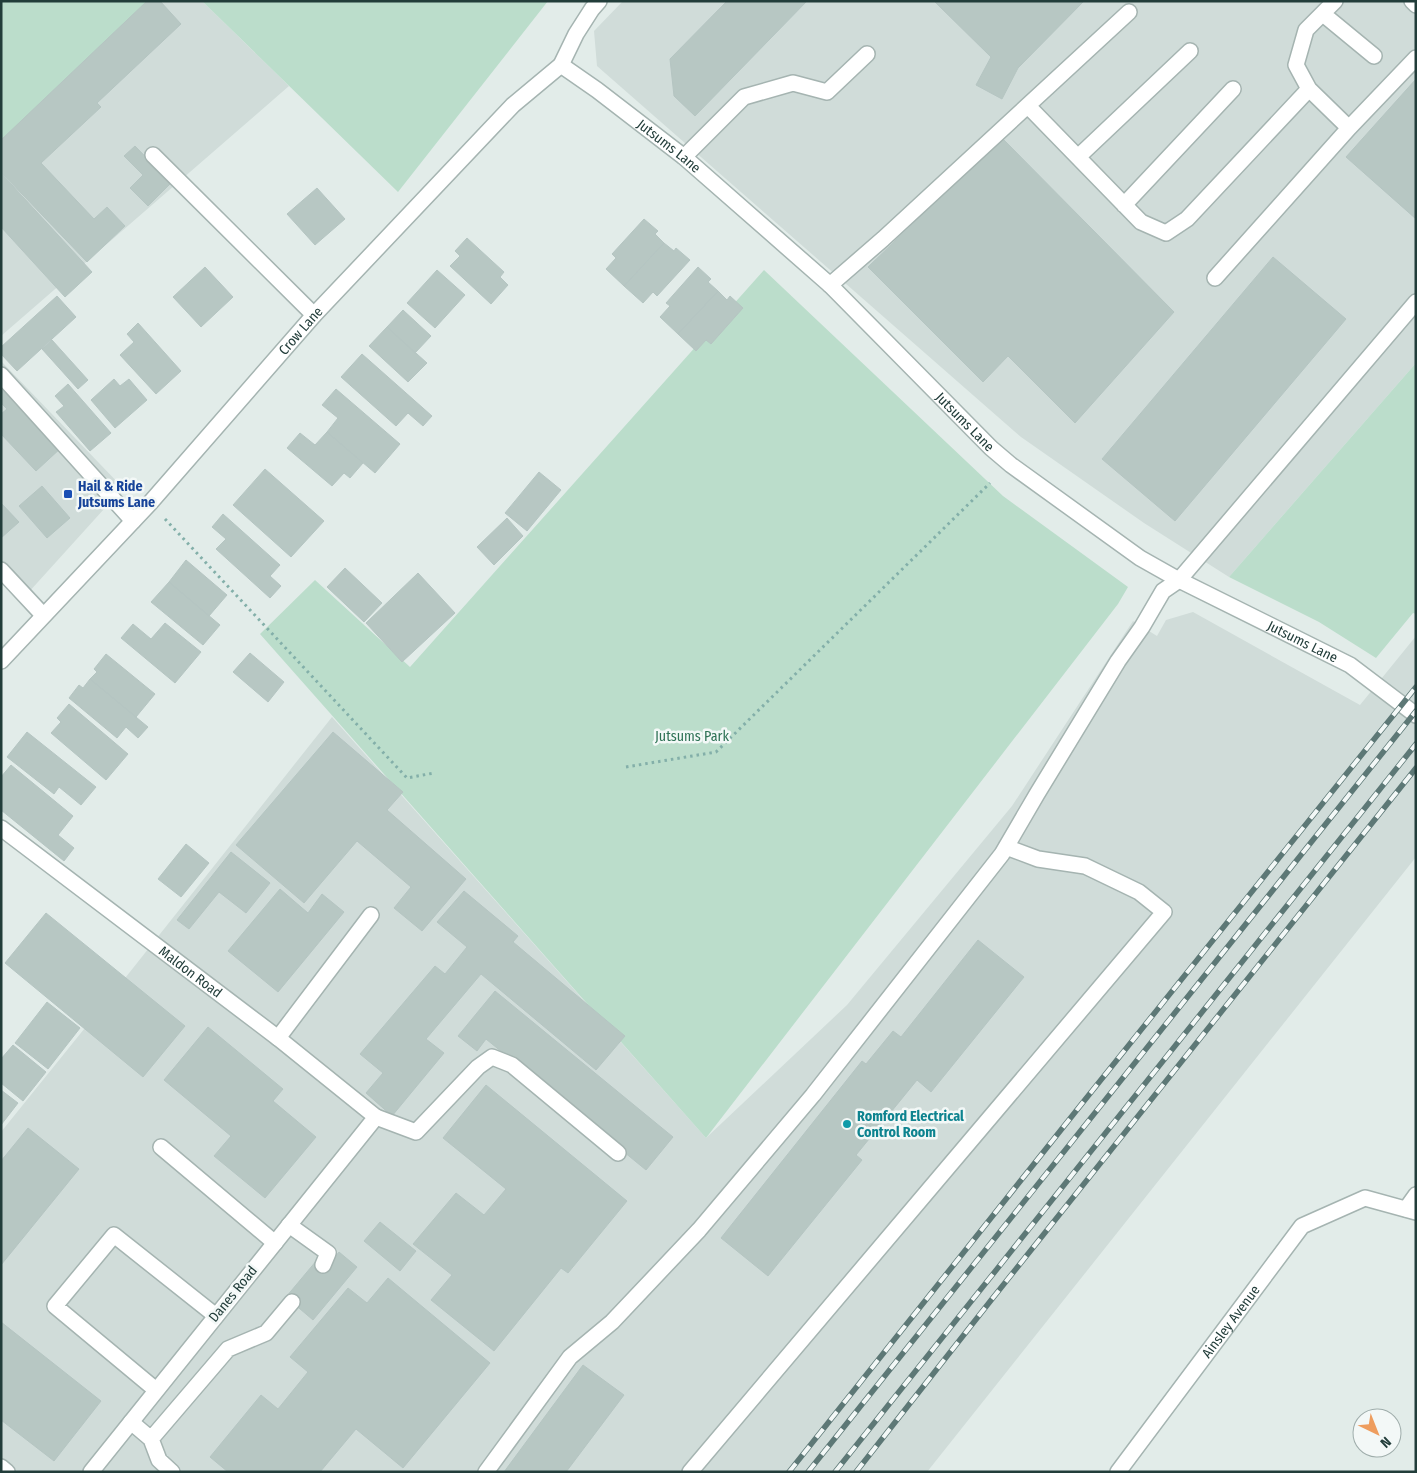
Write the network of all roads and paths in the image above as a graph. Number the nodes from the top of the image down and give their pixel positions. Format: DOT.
graph roads {
  1 [pos="599,1"];
  2 [pos="1335,1"];
  3 [pos="1412,1"];
  4 [pos="1416,5"];
  5 [pos="1129,12"];
  6 [pos="1323,14"];
  7 [pos="1190,51"];
  8 [pos="867,54"];
  9 [pos="1374,56"];
  10 [pos="1416,58"];
  11 [pos="561,65"];
  12 [pos="1233,89"];
  13 [pos="1309,89"];
  14 [pos="1028,106"];
  15 [pos="1349,128"];
  16 [pos="153,155"];
  17 [pos="684,157"];
  18 [pos="1078,158"];
  19 [pos="1124,205"];
  20 [pos="1216,278"];
  21 [pos="830,285"];
  22 [pos="1416,302"];
  23 [pos="314,315"];
  24 [pos="1,376"];
  25 [pos="990,483"];
  26 [pos="150,504"];
  27 [pos="133,521"];
  28 [pos="1,570"];
  29 [pos="1179,580"];
  30 [pos="43,615"];
  31 [pos="1,660"];
  32 [pos="1416,715"];
  33 [pos="626,767"];
  34 [pos="434,773"];
  35 [pos="1,828"];
  36 [pos="1006,846"];
  37 [pos="371,915"];
  38 [pos="278,1038"];
  39 [pos="376,1117"];
  40 [pos="161,1147"];
  41 [pos="618,1153"];
  42 [pos="1416,1195"];
  43 [pos="1411,1210"];
  44 [pos="289,1225"];
  45 [pos="275,1243"];
  46 [pos="322,1265"];
  47 [pos="292,1302"];
  48 [pos="216,1316"];
  49 [pos="156,1390"];
  50 [pos="130,1422"];
  51 [pos="151,1439"];
  52 [pos="1,1468"];
  53 [pos="7,1472"];
  54 [pos="91,1472"];
  55 [pos="172,1472"];
  56 [pos="486,1472"];
  57 [pos="690,1472"];
  58 [pos="1118,1472"];
  1 -- 11 [label="street, Crow Lane"];
  2 -- 6 [label="street"];
  3 -- 4 [label="street"];
  5 -- 14 [label="street"];
  6 -- 9 [label="street"];
  6 -- 13 [label="street"];
  7 -- 18 [label="street"];
  8 -- 17 [label="street"];
  10 -- 15 [label="street"];
  11 -- 17 [label="street, Jutsums Lane"];
  11 -- 23 [label="street, Crow Lane"];
  12 -- 19 [label="street"];
  13 -- 15 [label="street"];
  13 -- 19 [label="street"];
  14 -- 18 [label="street"];
  14 -- 21 [label="street"];
  15 -- 20 [label="street"];
  16 -- 23 [label="street"];
  17 -- 21 [label="street, Jutsums Lane"];
  18 -- 19 [label="street"];
  21 -- 29 [label="street, Jutsums Lane"];
  22 -- 29 [label="street"];
  23 -- 26 [label="street, Crow Lane"];
  24 -- 27 [label="street"];
  25 -- 33 [label="path"];
  26 -- 27 [label="street, Crow Lane"];
  26 -- 34 [label="path"];
  27 -- 30 [label="street, Crow Lane"];
  28 -- 30 [label="street"];
  29 -- 32 [label="street, Jutsums Lane"];
  29 -- 36 [label="street"];
  30 -- 31 [label="street, Crow Lane"];
  35 -- 38 [label="street, Maldon Road"];
  36 -- 56 [label="street"];
  36 -- 57 [label="street"];
  37 -- 38 [label="street"];
  38 -- 39 [label="street, Maldon Road"];
  39 -- 41 [label="street, Maldon Road"];
  39 -- 44 [label="street, Danes Road"];
  40 -- 45 [label="street"];
  42 -- 43 [label="street"];
  43 -- 58 [label="street, Ainsley Avenue"];
  44 -- 45 [label="street, Danes Road"];
  44 -- 46 [label="street"];
  45 -- 48 [label="street, Danes Road"];
  47 -- 51 [label="street"];
  48 -- 49 [label="street, Danes Road"];
  48 -- 49 [label="street"];
  49 -- 50 [label="street, Danes Road"];
  50 -- 51 [label="street"];
  50 -- 54 [label="street, Danes Road"];
  51 -- 55 [label="street"];
  52 -- 53 [label="street"];
}
